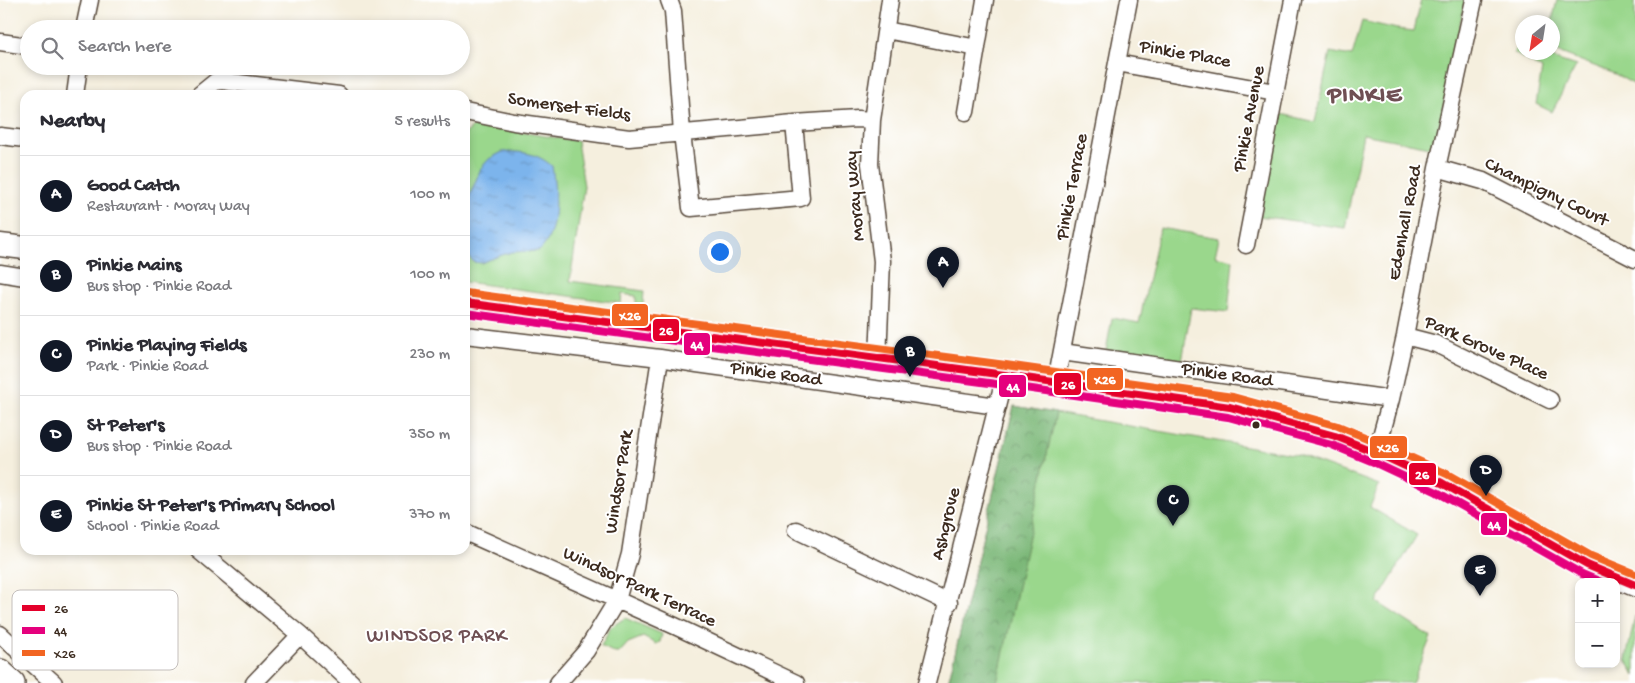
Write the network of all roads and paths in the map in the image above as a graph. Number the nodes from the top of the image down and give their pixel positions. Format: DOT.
graph roads {
  1 [pos="90,0"];
  2 [pos="669,0"];
  3 [pos="890,0"];
  4 [pos="985,0"];
  5 [pos="1129,0"];
  6 [pos="1294,0"];
  7 [pos="1474,0"];
  8 [pos="86,20"];
  9 [pos="886,30"];
  10 [pos="0,42"];
  11 [pos="20,45"];
  12 [pos="977,48"];
  13 [pos="1117,63"];
  14 [pos="78,75"];
  15 [pos="76,90"];
  16 [pos="205,90"];
  17 [pos="297,90"];
  18 [pos="1275,92"];
  19 [pos="966,112"];
  20 [pos="473,114"];
  21 [pos="872,120"];
  22 [pos="794,123"];
  23 [pos="682,133"];
  24 [pos="0,136"];
  25 [pos="20,138"];
  26 [pos="1438,168"];
  27 [pos="0,245"];
  28 [pos="1246,246"];
  29 [pos="20,247"];
  30 [pos="1635,259"];
  31 [pos="0,273"];
  32 [pos="20,275"];
  33 [pos="470,304"];
  34 [pos="470,335"];
  35 [pos="1405,336"];
  36 [pos="1062,352"];
  37 [pos="660,358"];
  38 [pos="878,359"];
  39 [pos="1005,375"];
  40 [pos="1056,382"];
  41 [pos="1391,399"];
  42 [pos="1550,400"];
  43 [pos="997,406"];
  44 [pos="1375,452"];
  45 [pos="796,530"];
  46 [pos="470,534"];
  47 [pos="204,555"];
  48 [pos="1635,585"];
  49 [pos="616,600"];
  50 [pos="949,603"];
  51 [pos="0,634"];
  52 [pos="300,635"];
  53 [pos="12,645"];
  54 [pos="40,670"];
  55 [pos="0,672"];
  56 [pos="12,683"];
  57 [pos="54,683"];
  58 [pos="254,683"];
  59 [pos="352,683"];
  60 [pos="558,683"];
  61 [pos="796,683"];
  62 [pos="927,683"];
  1 -- 8 [label="street"];
  2 -- 23 [label="street"];
  3 -- 9 [label="street, Moray Way"];
  4 -- 12 [label="street"];
  5 -- 13 [label="street, Pinkie Terrace"];
  6 -- 18 [label="street, Pinkie Avenue"];
  7 -- 26 [label="street, Edenhall Road"];
  9 -- 12 [label="street"];
  9 -- 21 [label="street, Moray Way"];
  10 -- 11 [label="street"];
  12 -- 19 [label="street"];
  13 -- 18 [label="street, Pinkie Place"];
  13 -- 36 [label="street, Pinkie Terrace"];
  14 -- 15 [label="street"];
  16 -- 17 [label="street"];
  18 -- 28 [label="street, Pinkie Avenue"];
  20 -- 23 [label="street, Somerset Fields"];
  21 -- 22 [label="street, Somerset Fields"];
  21 -- 38 [label="street, Moray Way"];
  22 -- 23 [label="street, Somerset Fields"];
  22 -- 23 [label="street"];
  24 -- 25 [label="street"];
  26 -- 30 [label="street, Champigny Court"];
  26 -- 35 [label="street, Edenhall Road"];
  27 -- 29 [label="main road"];
  31 -- 32 [label="street"];
  33 -- 38 [label="main road, Pinkie Road"];
  34 -- 37 [label="street, Pinkie Road"];
  35 -- 41 [label="street, Edenhall Road"];
  35 -- 42 [label="street, Park Grove Place"];
  36 -- 40 [label="street, Pinkie Terrace"];
  36 -- 41 [label="street, Pinkie Road"];
  37 -- 43 [label="street, Pinkie Road"];
  37 -- 49 [label="street, Windsor Park"];
  38 -- 39 [label="main road, Pinkie Road"];
  39 -- 40 [label="main road, Pinkie Road"];
  39 -- 43 [label="street, Ashgrove"];
  40 -- 44 [label="main road, Pinkie Road"];
  41 -- 44 [label="street, Edenhall Road"];
  43 -- 50 [label="street, Ashgrove"];
  44 -- 48 [label="main road, Pinkie Road"];
  45 -- 50 [label="street"];
  46 -- 49 [label="street, Windsor Park Terrace"];
  47 -- 52 [label="street"];
  49 -- 60 [label="street, Windsor Park"];
  49 -- 61 [label="street, Windsor Park Terrace"];
  50 -- 62 [label="street, Ashgrove"];
  51 -- 53 [label="street"];
  52 -- 58 [label="street"];
  52 -- 59 [label="street"];
  54 -- 57 [label="street"];
  55 -- 56 [label="main road"];
}
